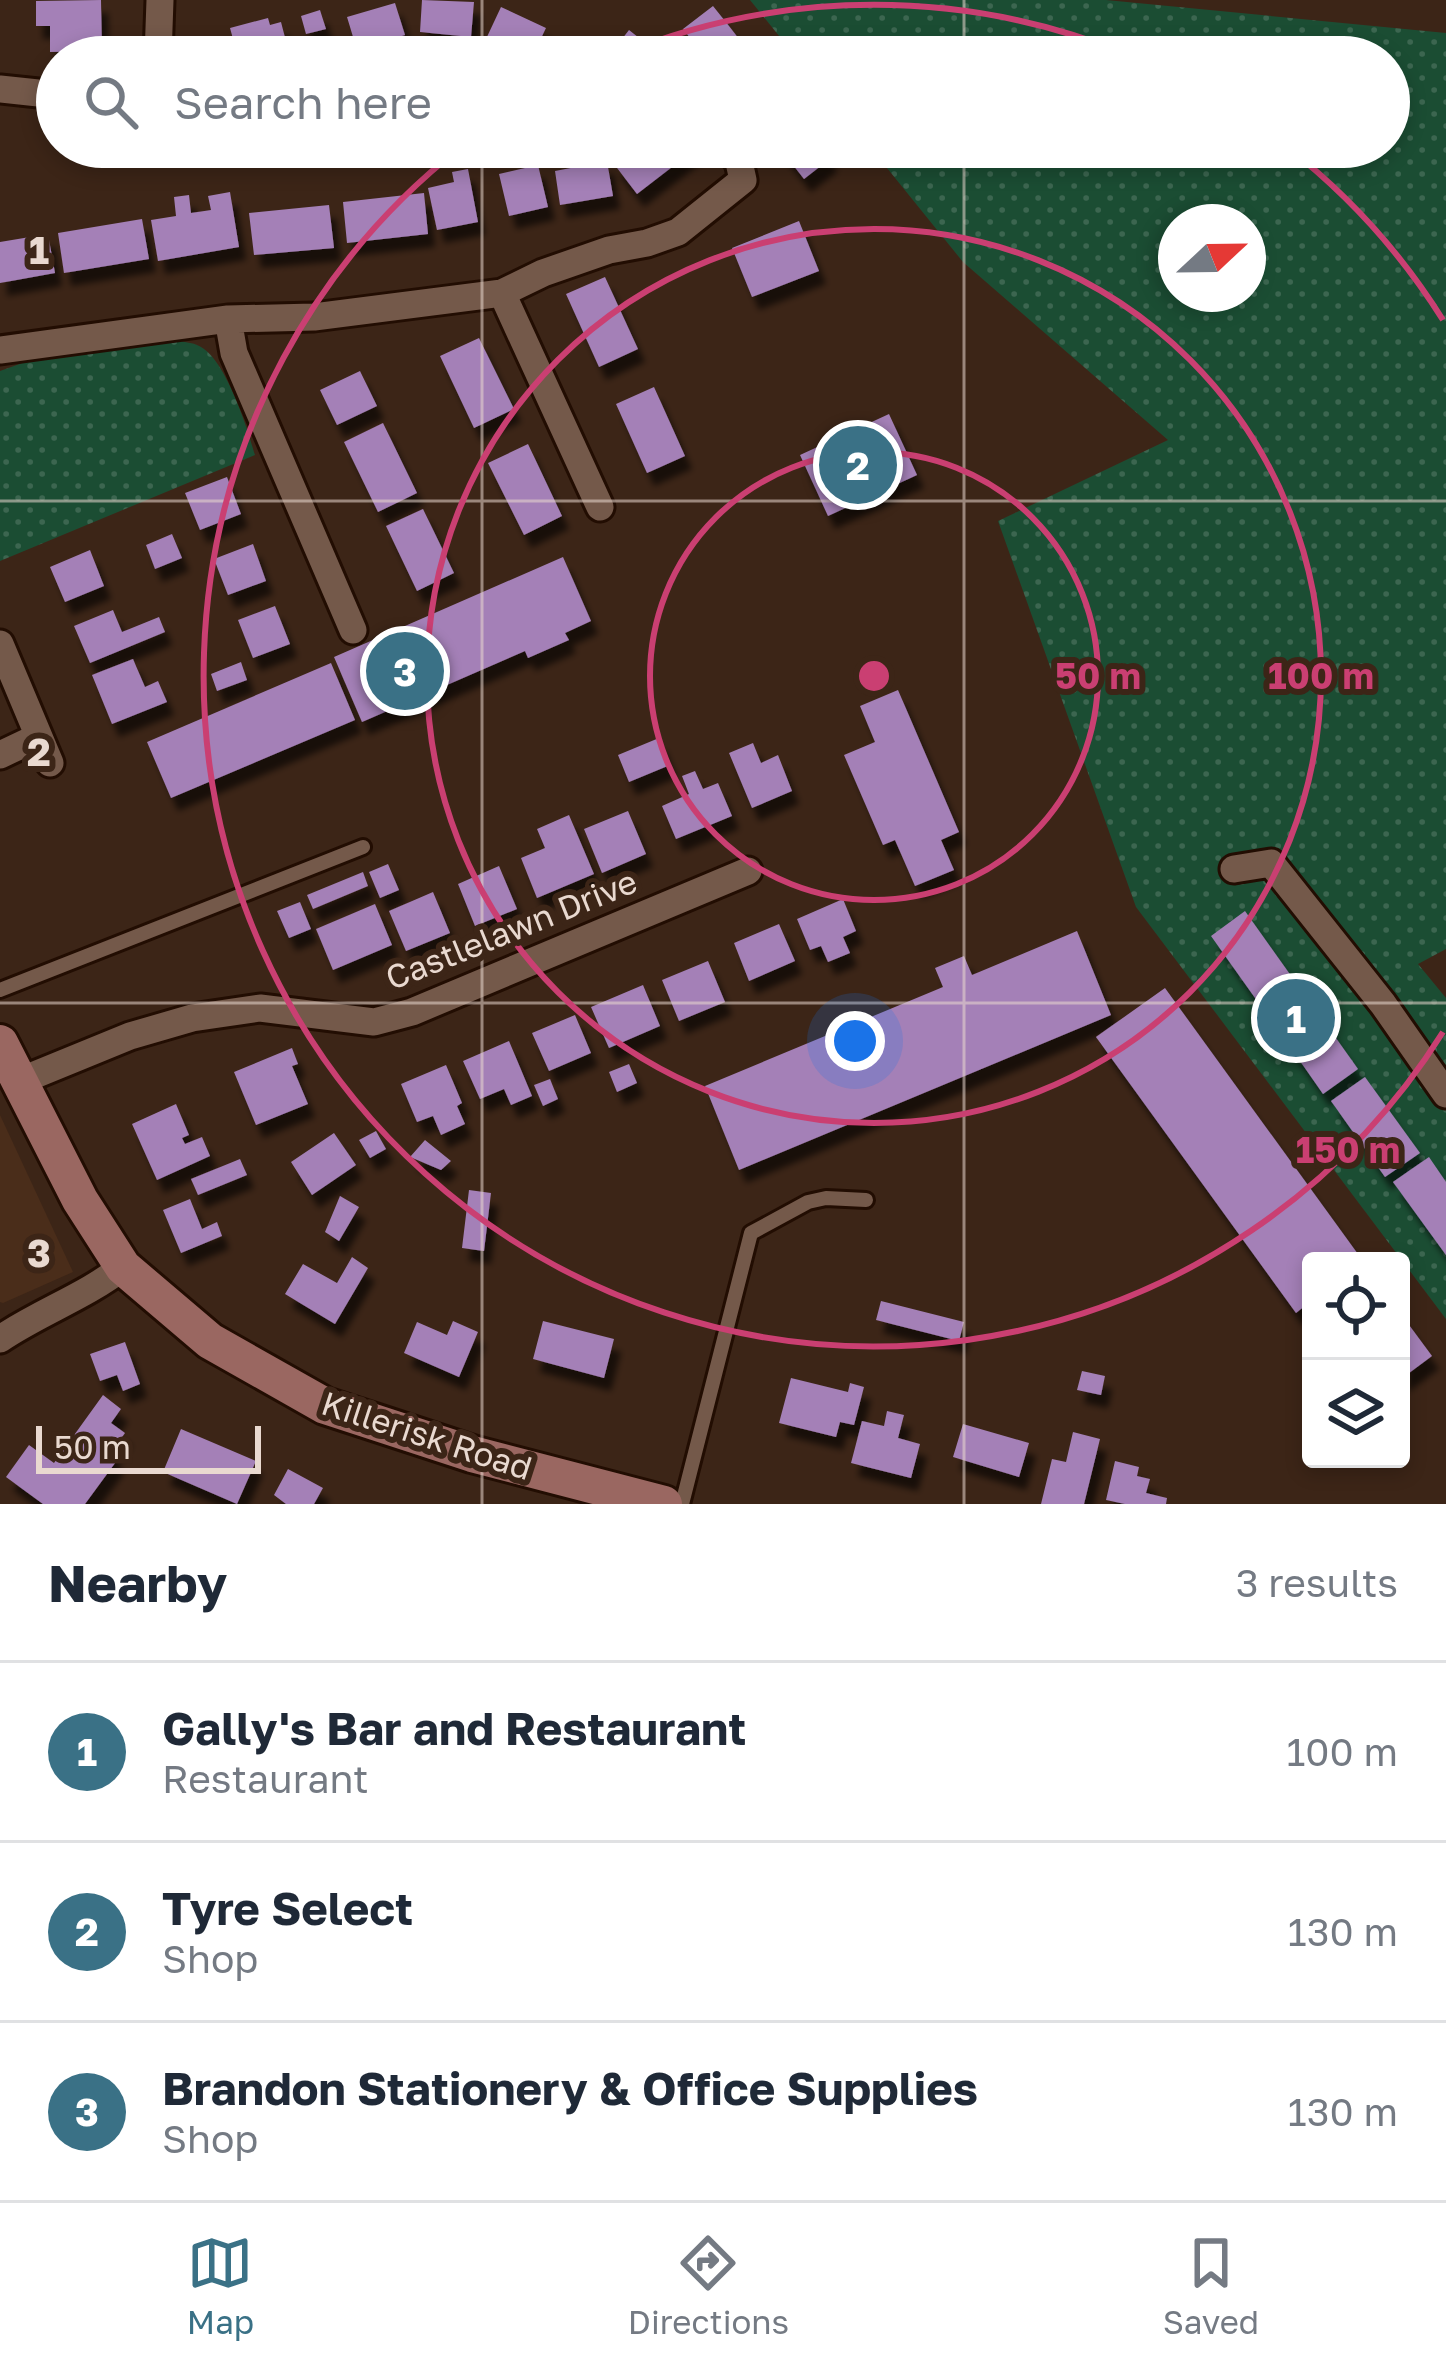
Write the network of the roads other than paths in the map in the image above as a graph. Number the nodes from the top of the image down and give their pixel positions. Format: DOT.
graph roads {
  1 [pos="160,0"];
  2 [pos="161,36"];
  3 [pos="0,89"];
  4 [pos="36,92"];
  5 [pos="740,168"];
  6 [pos="502,293"];
  7 [pos="228,320"];
  8 [pos="0,350"];
  9 [pos="600,507"];
  10 [pos="353,630"];
  11 [pos="0,644"];
  12 [pos="38,737"];
  13 [pos="0,755"];
  14 [pos="50,763"];
  15 [pos="363,848"];
  16 [pos="1234,868"];
  17 [pos="748,871"];
  18 [pos="0,990"];
  19 [pos="0,1043"];
  20 [pos="20,1081"];
  21 [pos="1446,1094"];
  22 [pos="866,1200"];
  23 [pos="123,1267"];
  24 [pos="0,1339"];
  25 [pos="664,1504"];
  26 [pos="682,1504"];
  1 -- 2 [label="street"];
  3 -- 4 [label="street"];
  5 -- 6 [label="street"];
  6 -- 7 [label="street"];
  6 -- 9 [label="street"];
  7 -- 8 [label="street"];
  7 -- 10 [label="street"];
  11 -- 12 [label="street"];
  12 -- 13 [label="street"];
  12 -- 14 [label="street"];
  15 -- 18 [label="lane"];
  16 -- 21 [label="street"];
  17 -- 20 [label="street, Castlelawn Drive"];
  19 -- 20 [label="main road, Killerisk Road"];
  20 -- 23 [label="main road, Killerisk Road"];
  22 -- 26 [label="lane"];
  23 -- 24 [label="street"];
  23 -- 25 [label="main road, Killerisk Road"];
}
